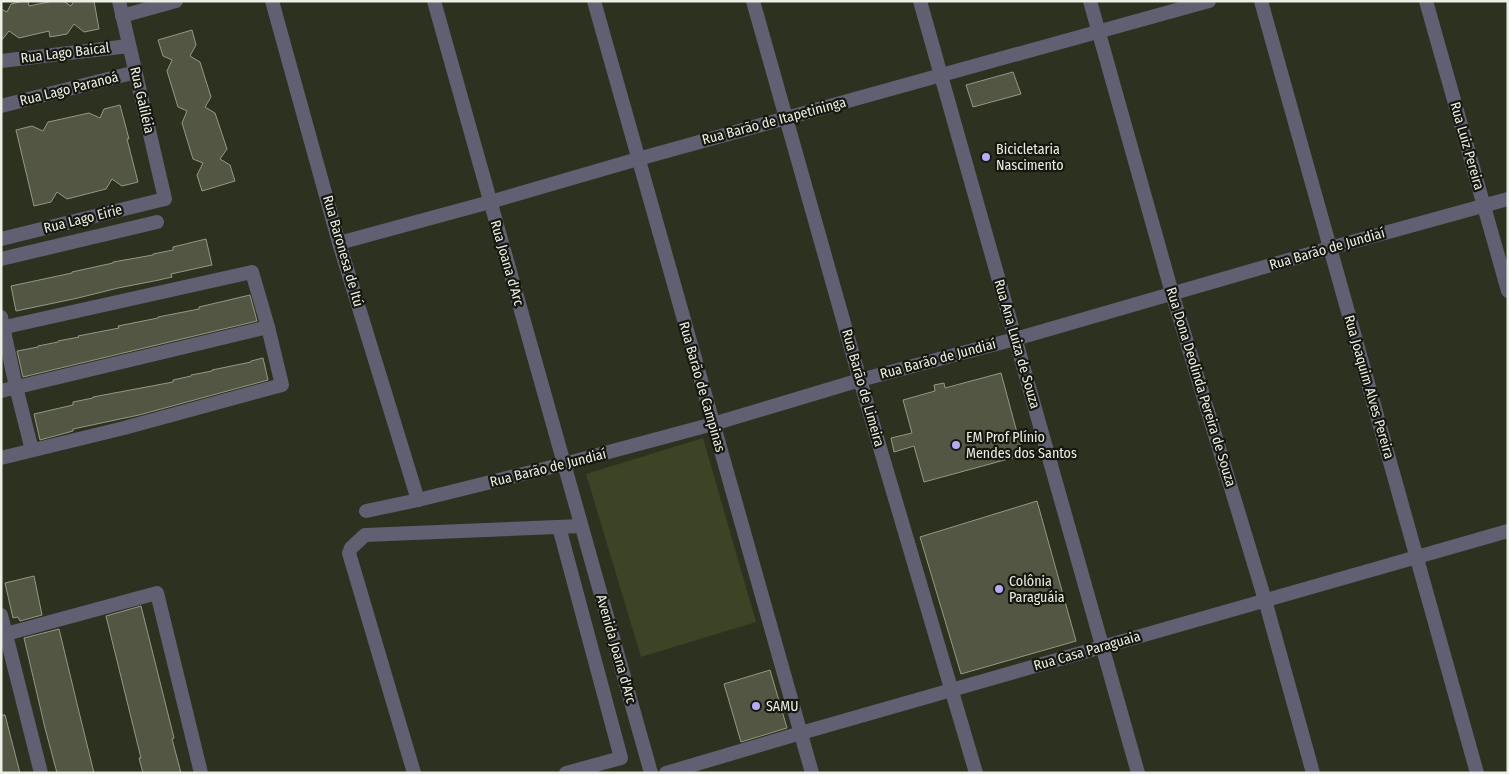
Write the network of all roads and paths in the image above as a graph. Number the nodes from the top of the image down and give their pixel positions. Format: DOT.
graph roads {
  1 [pos="119,1"];
  2 [pos="176,1"];
  3 [pos="272,1"];
  4 [pos="434,1"];
  5 [pos="594,1"];
  6 [pos="753,1"];
  7 [pos="920,1"];
  8 [pos="1090,1"];
  9 [pos="1209,1"];
  10 [pos="1261,1"];
  11 [pos="1426,1"];
  12 [pos="122,16"];
  13 [pos="1098,32"];
  14 [pos="129,46"];
  15 [pos="1,61"];
  16 [pos="136,72"];
  17 [pos="941,76"];
  18 [pos="1,106"];
  19 [pos="785,118"];
  20 [pos="638,159"];
  21 [pos="165,199"];
  22 [pos="1508,199"];
  23 [pos="490,202"];
  24 [pos="1484,206"];
  25 [pos="157,222"];
  26 [pos="1,239"];
  27 [pos="339,243"];
  28 [pos="1330,248"];
  29 [pos="1,260"];
  30 [pos="1508,291"];
  31 [pos="1172,293"];
  32 [pos="2,324"];
  33 [pos="268,327"];
  34 [pos="1015,339"];
  35 [pos="860,380"];
  36 [pos="16,387"];
  37 [pos="1,391"];
  38 [pos="713,424"];
  39 [pos="32,450"];
  40 [pos="1,458"];
  41 [pos="564,464"];
  42 [pos="418,500"];
  43 [pos="366,511"];
  44 [pos="581,526"];
  45 [pos="559,527"];
  46 [pos="1508,531"];
  47 [pos="1417,557"];
  48 [pos="1265,600"];
  49 [pos="1,615"];
  50 [pos="6,634"];
  51 [pos="1102,647"];
  52 [pos="952,689"];
  53 [pos="801,733"];
  54 [pos="41,773"];
  55 [pos="201,773"];
  56 [pos="414,773"];
  57 [pos="566,773"];
  58 [pos="651,773"];
  59 [pos="666,773"];
  60 [pos="812,773"];
  61 [pos="976,773"];
  62 [pos="1138,773"];
  63 [pos="1313,773"];
  64 [pos="1477,773"];
  1 -- 12 [label="street, Rua Galiléia"];
  2 -- 12 [label="street"];
  3 -- 27 [label="street, Rua Baronesa de Itú"];
  4 -- 23 [label="street, Rua Joana d'Arc"];
  5 -- 20 [label="street, Rua Barão de Campinas"];
  6 -- 19 [label="street, Rua Barão de Limeira"];
  7 -- 17 [label="street, Rua Ana Luiza de Souza"];
  8 -- 13 [label="street, Rua Dona Deolinda Pereira de Souza"];
  9 -- 13 [label="street, Rua Barão de Itapetininga"];
  10 -- 28 [label="street, Rua Joaquim Alves Pereira"];
  11 -- 24 [label="street, Rua Luiz Pereira"];
  12 -- 14 [label="street, Rua Galiléia"];
  13 -- 17 [label="street, Rua Barão de Itapetininga"];
  13 -- 31 [label="street, Rua Dona Deolinda Pereira de Souza"];
  14 -- 15 [label="street, Rua Lago Baical"];
  14 -- 16 [label="street, Rua Galiléia"];
  16 -- 18 [label="street, Rua Lago Paranoá"];
  16 -- 21 [label="street, Rua Galiléia"];
  17 -- 19 [label="street, Rua Barão de Itapetininga"];
  17 -- 34 [label="street, Rua Ana Luiza de Souza"];
  19 -- 20 [label="street, Rua Barão de Itapetininga"];
  19 -- 35 [label="street, Rua Barão de Limeira"];
  20 -- 23 [label="street, Rua Barão de Itapetininga"];
  20 -- 38 [label="street, Rua Barão de Campinas"];
  21 -- 26 [label="street, Rua Lago Eirie"];
  22 -- 24 [label="street, Rua Barão de Jundiaí"];
  23 -- 27 [label="street, Rua Barão de Itapetininga"];
  23 -- 41 [label="street, Rua Joana d'Arc"];
  24 -- 28 [label="street, Rua Barão de Jundiaí"];
  24 -- 30 [label="street, Rua Luiz Pereira"];
  25 -- 29 [label="street"];
  27 -- 42 [label="street, Rua Baronesa de Itú"];
  28 -- 31 [label="street, Rua Barão de Jundiaí"];
  28 -- 47 [label="street, Rua Joaquim Alves Pereira"];
  31 -- 34 [label="street, Rua Barão de Jundiaí"];
  31 -- 48 [label="street, Rua Dona Deolinda Pereira de Souza"];
  32 -- 33 [label="street"];
  32 -- 36 [label="street"];
  33 -- 36 [label="street"];
  33 -- 39 [label="street"];
  34 -- 35 [label="street, Rua Barão de Jundiaí"];
  34 -- 51 [label="street, Rua Ana Luiza de Souza"];
  35 -- 38 [label="street, Rua Barão de Jundiaí"];
  35 -- 52 [label="street, Rua Barão de Limeira"];
  36 -- 37 [label="street"];
  36 -- 39 [label="street"];
  38 -- 41 [label="street, Rua Barão de Jundiaí"];
  38 -- 53 [label="street, Rua Barão de Campinas"];
  39 -- 40 [label="street"];
  41 -- 42 [label="street, Rua Barão de Jundiaí"];
  41 -- 44 [label="street, Rua Joana d'Arc"];
  42 -- 43 [label="street, Rua Barão de Jundiaí"];
  44 -- 45 [label="street"];
  44 -- 58 [label="street, Avenida Joana d'Arc"];
  45 -- 56 [label="street"];
  45 -- 57 [label="street"];
  46 -- 47 [label="street, Rua Casa Paraguaia"];
  47 -- 48 [label="street, Rua Casa Paraguaia"];
  47 -- 64 [label="street, Rua Joaquim Alves Pereira"];
  48 -- 51 [label="street, Rua Casa Paraguaia"];
  48 -- 63 [label="street, Rua Dona Deolinda Pereira de Souza"];
  49 -- 50 [label="street"];
  50 -- 54 [label="street"];
  50 -- 55 [label="street"];
  51 -- 52 [label="street, Rua Casa Paraguaia"];
  51 -- 62 [label="street, Rua Ana Luiza de Souza"];
  52 -- 53 [label="street, Rua Casa Paraguaia"];
  52 -- 61 [label="street, Rua Barão de Limeira"];
  53 -- 59 [label="street, Rua Casa Paraguaia"];
  53 -- 60 [label="street, Rua Barão de Campinas"];
}
